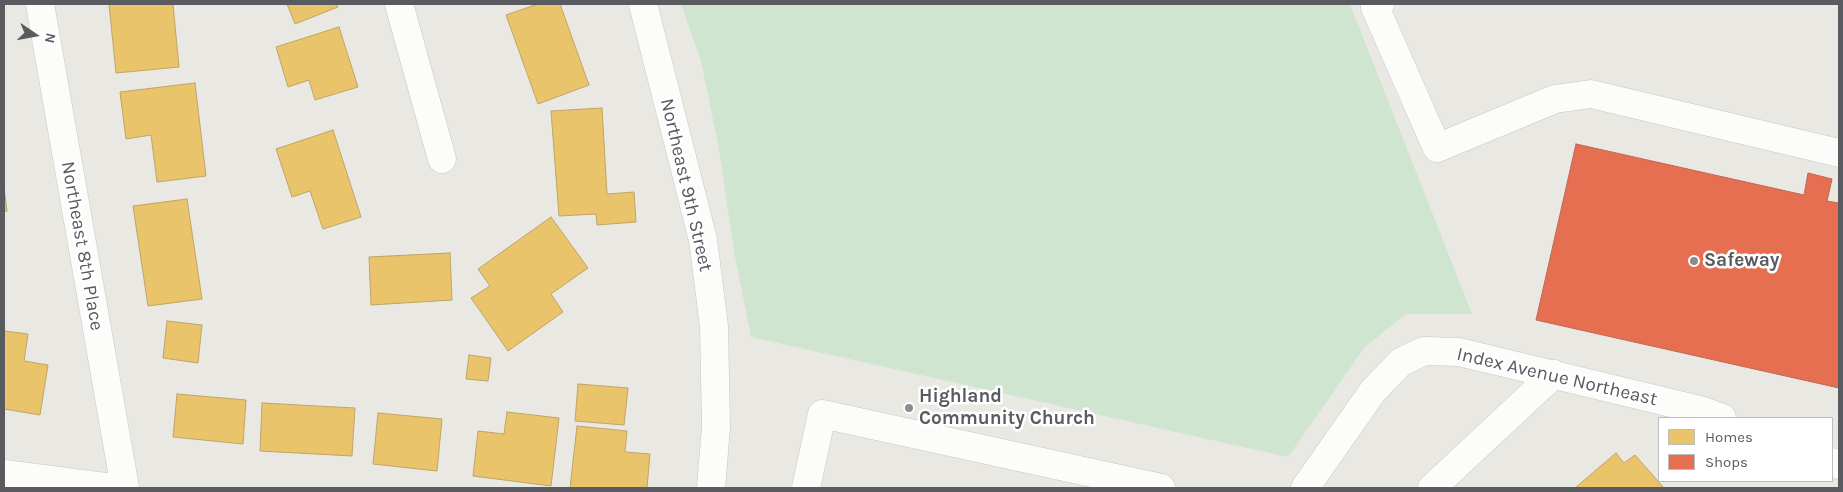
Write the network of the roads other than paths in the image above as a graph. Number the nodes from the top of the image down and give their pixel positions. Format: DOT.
graph roads {
  1 [pos="40,4"];
  2 [pos="399,4"];
  3 [pos="643,4"];
  4 [pos="1380,4"];
  5 [pos="1839,153"];
  6 [pos="442,159"];
  7 [pos="1554,374"];
  8 [pos="1719,417"];
  9 [pos="4,474"];
  10 [pos="113,488"];
  11 [pos="125,488"];
  12 [pos="711,488"];
  13 [pos="806,488"];
  14 [pos="1161,488"];
  15 [pos="1305,488"];
  16 [pos="1432,488"];
  1 -- 11 [label="street, Northeast 8th Place"];
  2 -- 6 [label="street"];
  3 -- 12 [label="street, Northeast 9th Street"];
  4 -- 5 [label="street"];
  7 -- 8 [label="street, Index Avenue Northeast"];
  7 -- 15 [label="street, Index Avenue Northeast"];
  7 -- 16 [label="street"];
  9 -- 10 [label="street"];
  13 -- 14 [label="street"];
}
